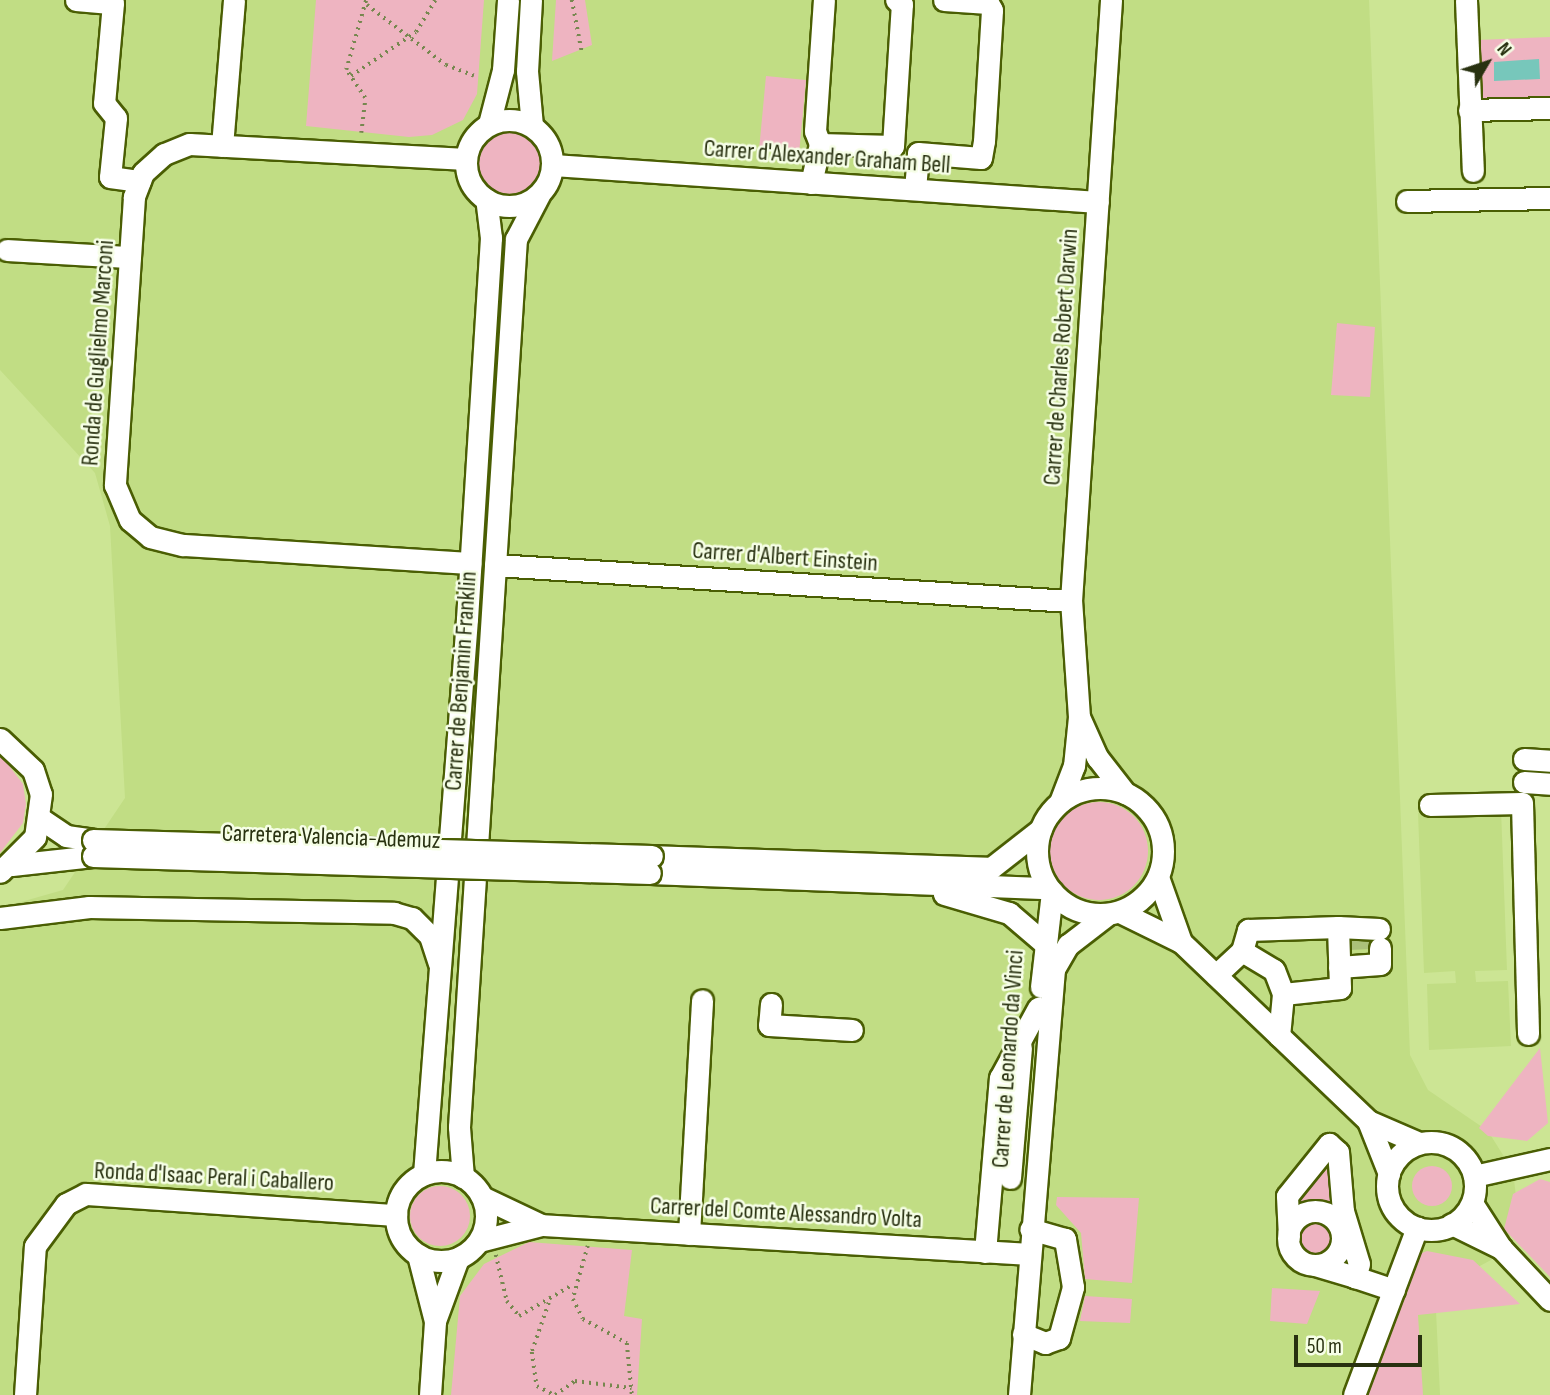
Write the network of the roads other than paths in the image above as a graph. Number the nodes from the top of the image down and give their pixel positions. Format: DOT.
graph roads {
  1 [pos="76,0"];
  2 [pos="234,0"];
  3 [pos="508,0"];
  4 [pos="531,0"];
  5 [pos="824,0"];
  6 [pos="896,0"];
  7 [pos="944,0"];
  8 [pos="1111,0"];
  9 [pos="1466,0"];
  10 [pos="1550,108"];
  11 [pos="1469,110"];
  12 [pos="489,124"];
  13 [pos="532,126"];
  14 [pos="820,144"];
  15 [pos="222,146"];
  16 [pos="466,159"];
  17 [pos="553,165"];
  18 [pos="1473,171"];
  19 [pos="140,181"];
  20 [pos="811,183"];
  21 [pos="915,190"];
  22 [pos="539,195"];
  23 [pos="1550,198"];
  24 [pos="486,199"];
  25 [pos="1407,201"];
  26 [pos="1098,202"];
  27 [pos="7,250"];
  28 [pos="130,257"];
  29 [pos="470,563"];
  30 [pos="495,565"];
  31 [pos="1071,601"];
  32 [pos="1079,717"];
  33 [pos="0,739"];
  34 [pos="1524,759"];
  35 [pos="1550,761"];
  36 [pos="1524,782"];
  37 [pos="1550,785"];
  38 [pos="1125,793"];
  39 [pos="1060,802"];
  40 [pos="1430,805"];
  41 [pos="41,819"];
  42 [pos="1041,829"];
  43 [pos="93,848"];
  44 [pos="651,864"];
  45 [pos="6,869"];
  46 [pos="1158,877"];
  47 [pos="918,887"];
  48 [pos="1050,890"];
  49 [pos="1113,913"];
  50 [pos="0,918"];
  51 [pos="1362,939"];
  52 [pos="1043,942"];
  53 [pos="1181,942"];
  54 [pos="1241,951"];
  55 [pos="1339,967"];
  56 [pos="441,972"];
  57 [pos="1216,975"];
  58 [pos="1283,994"];
  59 [pos="702,1000"];
  60 [pos="771,1004"];
  61 [pos="1038,1008"];
  62 [pos="852,1030"];
  63 [pos="1528,1034"];
  64 [pos="1279,1036"];
  65 [pos="1022,1038"];
  66 [pos="1368,1121"];
  67 [pos="1419,1143"];
  68 [pos="994,1155"];
  69 [pos="1550,1159"];
  70 [pos="424,1174"];
  71 [pos="1389,1174"];
  72 [pos="1474,1176"];
  73 [pos="463,1177"];
  74 [pos="1010,1178"];
  75 [pos="482,1197"];
  76 [pos="1023,1198"];
  77 [pos="1472,1203"];
  78 [pos="396,1215"];
  79 [pos="1452,1224"];
  80 [pos="541,1225"];
  81 [pos="1417,1227"];
  82 [pos="1030,1229"];
  83 [pos="689,1234"];
  84 [pos="1289,1237"];
  85 [pos="479,1241"];
  86 [pos="1501,1248"];
  87 [pos="985,1252"];
  88 [pos="1028,1254"];
  89 [pos="418,1255"];
  90 [pos="458,1258"];
  91 [pos="1315,1265"];
  92 [pos="1355,1277"];
  93 [pos="1394,1290"];
  94 [pos="1550,1300"];
  95 [pos="435,1321"];
  96 [pos="1023,1334"];
  97 [pos="25,1395"];
  98 [pos="430,1395"];
  99 [pos="1019,1395"];
  100 [pos="1354,1395"];
  1 -- 19 [label="street"];
  2 -- 15 [label="street"];
  3 -- 12 [label="street"];
  4 -- 13 [label="street"];
  5 -- 14 [label="street"];
  6 -- 14 [label="street"];
  7 -- 21 [label="street"];
  8 -- 26 [label="street, Carrer de Charles Robert Darwin"];
  9 -- 11 [label="street"];
  10 -- 11 [label="street"];
  11 -- 18 [label="street"];
  12 -- 13 [label="street"];
  12 -- 16 [label="street"];
  13 -- 17 [label="street"];
  14 -- 20 [label="street"];
  15 -- 16 [label="street"];
  15 -- 19 [label="street"];
  16 -- 24 [label="street"];
  17 -- 20 [label="street, Carrer d'Alexander Graham Bell"];
  17 -- 22 [label="street"];
  19 -- 28 [label="street, Ronda de Guglielmo Marconi"];
  20 -- 21 [label="street, Carrer d'Alexander Graham Bell"];
  21 -- 26 [label="street, Carrer d'Alexander Graham Bell"];
  22 -- 24 [label="street"];
  22 -- 30 [label="street, Carrer de Benjamin Franklin"];
  23 -- 25 [label="street"];
  24 -- 29 [label="street, Carrer de Benjamin Franklin"];
  26 -- 31 [label="street, Carrer de Charles Robert Darwin"];
  27 -- 28 [label="street"];
  28 -- 29 [label="street, Ronda de Guglielmo Marconi"];
  29 -- 56 [label="street, Carrer de Benjamin Franklin"];
  30 -- 31 [label="street, Carrer d'Albert Einstein"];
  30 -- 73 [label="street, Carrer de Benjamin Franklin"];
  31 -- 32 [label="street, Carrer de Charles Robert Darwin"];
  32 -- 38 [label="street, Carrer de Charles Robert Darwin"];
  32 -- 39 [label="street, Carrer de Charles Robert Darwin"];
  33 -- 41 [label="street"];
  34 -- 35 [label="street"];
  36 -- 37 [label="street"];
  38 -- 39 [label="street"];
  38 -- 46 [label="street"];
  39 -- 42 [label="street"];
  40 -- 63 [label="street"];
  41 -- 43 [label="street, Carretera Valencia-Ademuz"];
  41 -- 45 [label="street"];
  42 -- 44 [label="street"];
  42 -- 48 [label="street"];
  43 -- 44 [label="street, Carretera Valencia-Ademuz, bridge"];
  43 -- 45 [label="street, Carretera Valencia-Ademuz"];
  44 -- 47 [label="street"];
  46 -- 49 [label="street"];
  46 -- 53 [label="street"];
  47 -- 48 [label="street"];
  47 -- 52 [label="street"];
  48 -- 49 [label="street"];
  48 -- 52 [label="street, Carrer de Leonardo da Vinci"];
  49 -- 53 [label="street"];
  49 -- 82 [label="street, Carrer de Leonardo da Vinci"];
  50 -- 56 [label="street"];
  51 -- 54 [label="street"];
  51 -- 55 [label="street"];
  51 -- 55 [label="street"];
  52 -- 61 [label="street, Carrer de Leonardo da Vinci"];
  53 -- 57 [label="street"];
  54 -- 57 [label="street"];
  54 -- 58 [label="street"];
  55 -- 58 [label="street"];
  56 -- 70 [label="street, Carrer de Benjamin Franklin"];
  57 -- 64 [label="street"];
  58 -- 64 [label="street"];
  59 -- 83 [label="street"];
  60 -- 62 [label="street"];
  61 -- 65 [label="street"];
  61 -- 76 [label="street, Carrer de Leonardo da Vinci"];
  64 -- 66 [label="street"];
  65 -- 68 [label="street"];
  65 -- 74 [label="street"];
  66 -- 67 [label="street"];
  66 -- 71 [label="street"];
  67 -- 71 [label="street"];
  67 -- 72 [label="street"];
  68 -- 74 [label="street"];
  68 -- 87 [label="street"];
  69 -- 72 [label="street"];
  70 -- 73 [label="street"];
  70 -- 78 [label="street"];
  71 -- 81 [label="street"];
  72 -- 77 [label="street"];
  73 -- 75 [label="street"];
  74 -- 76 [label="street"];
  75 -- 80 [label="street, Carrer del Comte Alessandro Volta"];
  75 -- 85 [label="street"];
  76 -- 82 [label="street, Carrer de Leonardo da Vinci"];
  77 -- 79 [label="street"];
  77 -- 86 [label="street"];
  78 -- 89 [label="street"];
  78 -- 97 [label="street, Ronda d'Isaac Peral i Caballero"];
  79 -- 81 [label="street"];
  79 -- 86 [label="street"];
  80 -- 83 [label="street, Carrer del Comte Alessandro Volta"];
  80 -- 85 [label="street, Carrer del Comte Alessandro Volta"];
  81 -- 93 [label="street"];
  82 -- 88 [label="street, Carrer de Leonardo da Vinci"];
  82 -- 96 [label="street"];
  83 -- 87 [label="street, Carrer del Comte Alessandro Volta"];
  84 -- 91 [label="street"];
  84 -- 91 [label="street"];
  84 -- 92 [label="street"];
  85 -- 90 [label="street"];
  86 -- 94 [label="street"];
  87 -- 88 [label="street, Carrer del Comte Alessandro Volta"];
  88 -- 96 [label="street, Carrer de Leonardo da Vinci"];
  89 -- 90 [label="street"];
  89 -- 95 [label="street"];
  90 -- 95 [label="street"];
  91 -- 92 [label="street"];
  92 -- 93 [label="street"];
  93 -- 100 [label="street"];
  95 -- 98 [label="street"];
  96 -- 99 [label="street, Carrer de Leonardo da Vinci"];
}
